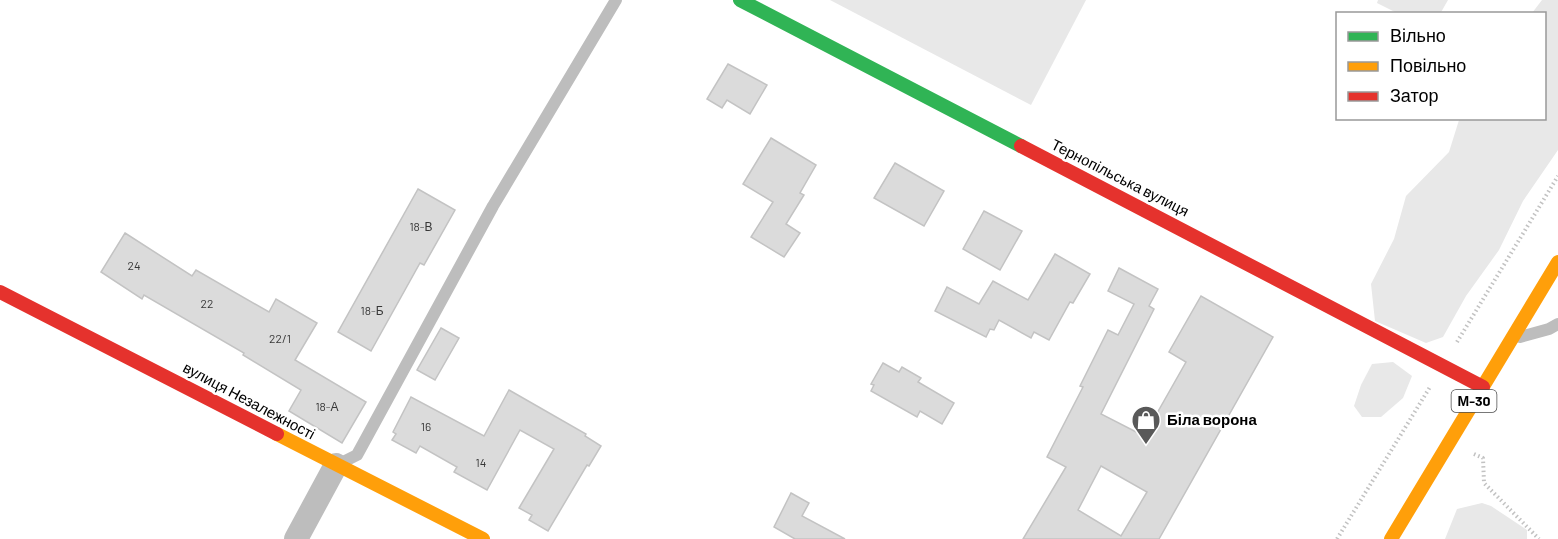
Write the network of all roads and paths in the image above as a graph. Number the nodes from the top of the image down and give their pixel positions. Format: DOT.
graph roads {
  1 [pos="616,0"];
  2 [pos="740,0"];
  3 [pos="1558,262"];
  4 [pos="0,292"];
  5 [pos="1558,324"];
  6 [pos="1509,344"];
  7 [pos="1482,387"];
  8 [pos="1449,442"];
  9 [pos="336,465"];
  10 [pos="296,539"];
  11 [pos="483,539"];
  12 [pos="1391,539"];
  13 [pos="1539,539"];
  1 -- 9 [label="lane"];
  2 -- 7 [label="main road, Тернопільська вулиця"];
  3 -- 6 [label="main road, М-30"];
  4 -- 9 [label="main road, вулиця Незалежності"];
  5 -- 6 [label="lane"];
  6 -- 7 [label="main road, М-30"];
  7 -- 8 [label="main road, М-30"];
  8 -- 12 [label="main road, М-30"];
  8 -- 13 [label="path"];
  9 -- 10 [label="street"];
  9 -- 11 [label="main road, вулиця Незалежності"];
}
